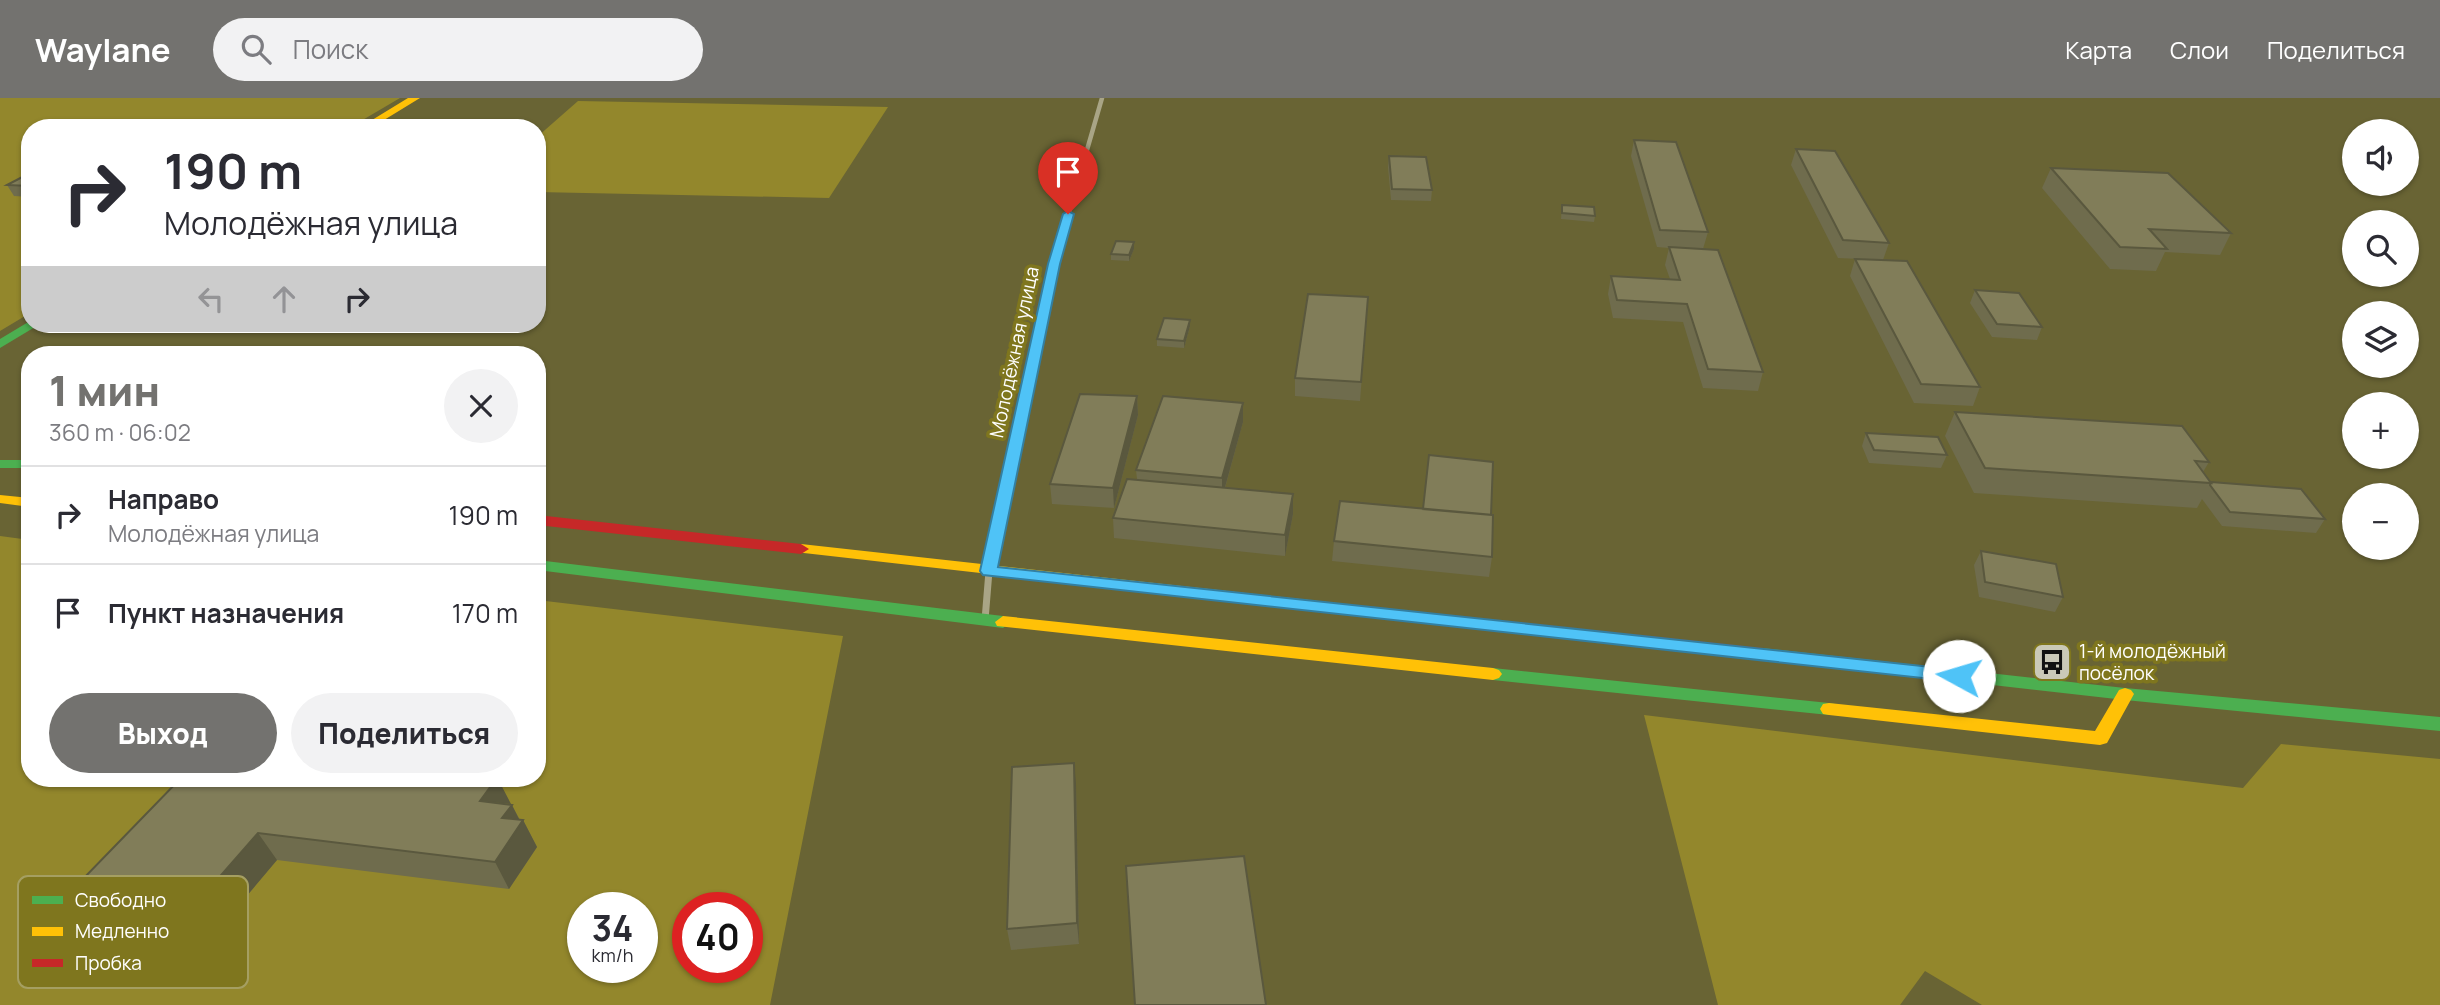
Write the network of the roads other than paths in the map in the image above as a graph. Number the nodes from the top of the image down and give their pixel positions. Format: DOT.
graph roads {
  1 [pos="415,98"];
  2 [pos="1102,98"];
  3 [pos="379,119"];
  4 [pos="21,332"];
  5 [pos="0,344"];
  6 [pos="0,464"];
  7 [pos="21,464"];
  8 [pos="0,499"];
  9 [pos="21,502"];
  10 [pos="546,521"];
  11 [pos="546,566"];
  12 [pos="989,571"];
  13 [pos="985,620"];
  14 [pos="2125,694"];
  15 [pos="2440,724"];
  1 -- 3 [label="street"];
  2 -- 12 [label="street, Молодёжная улица"];
  4 -- 5 [label="street"];
  6 -- 7 [label="street"];
  8 -- 9 [label="street"];
  10 -- 12 [label="street"];
  11 -- 13 [label="street"];
  12 -- 13 [label="street, Молодёжная улица"];
  12 -- 14 [label="street"];
  13 -- 14 [label="street"];
  14 -- 15 [label="street"];
}
